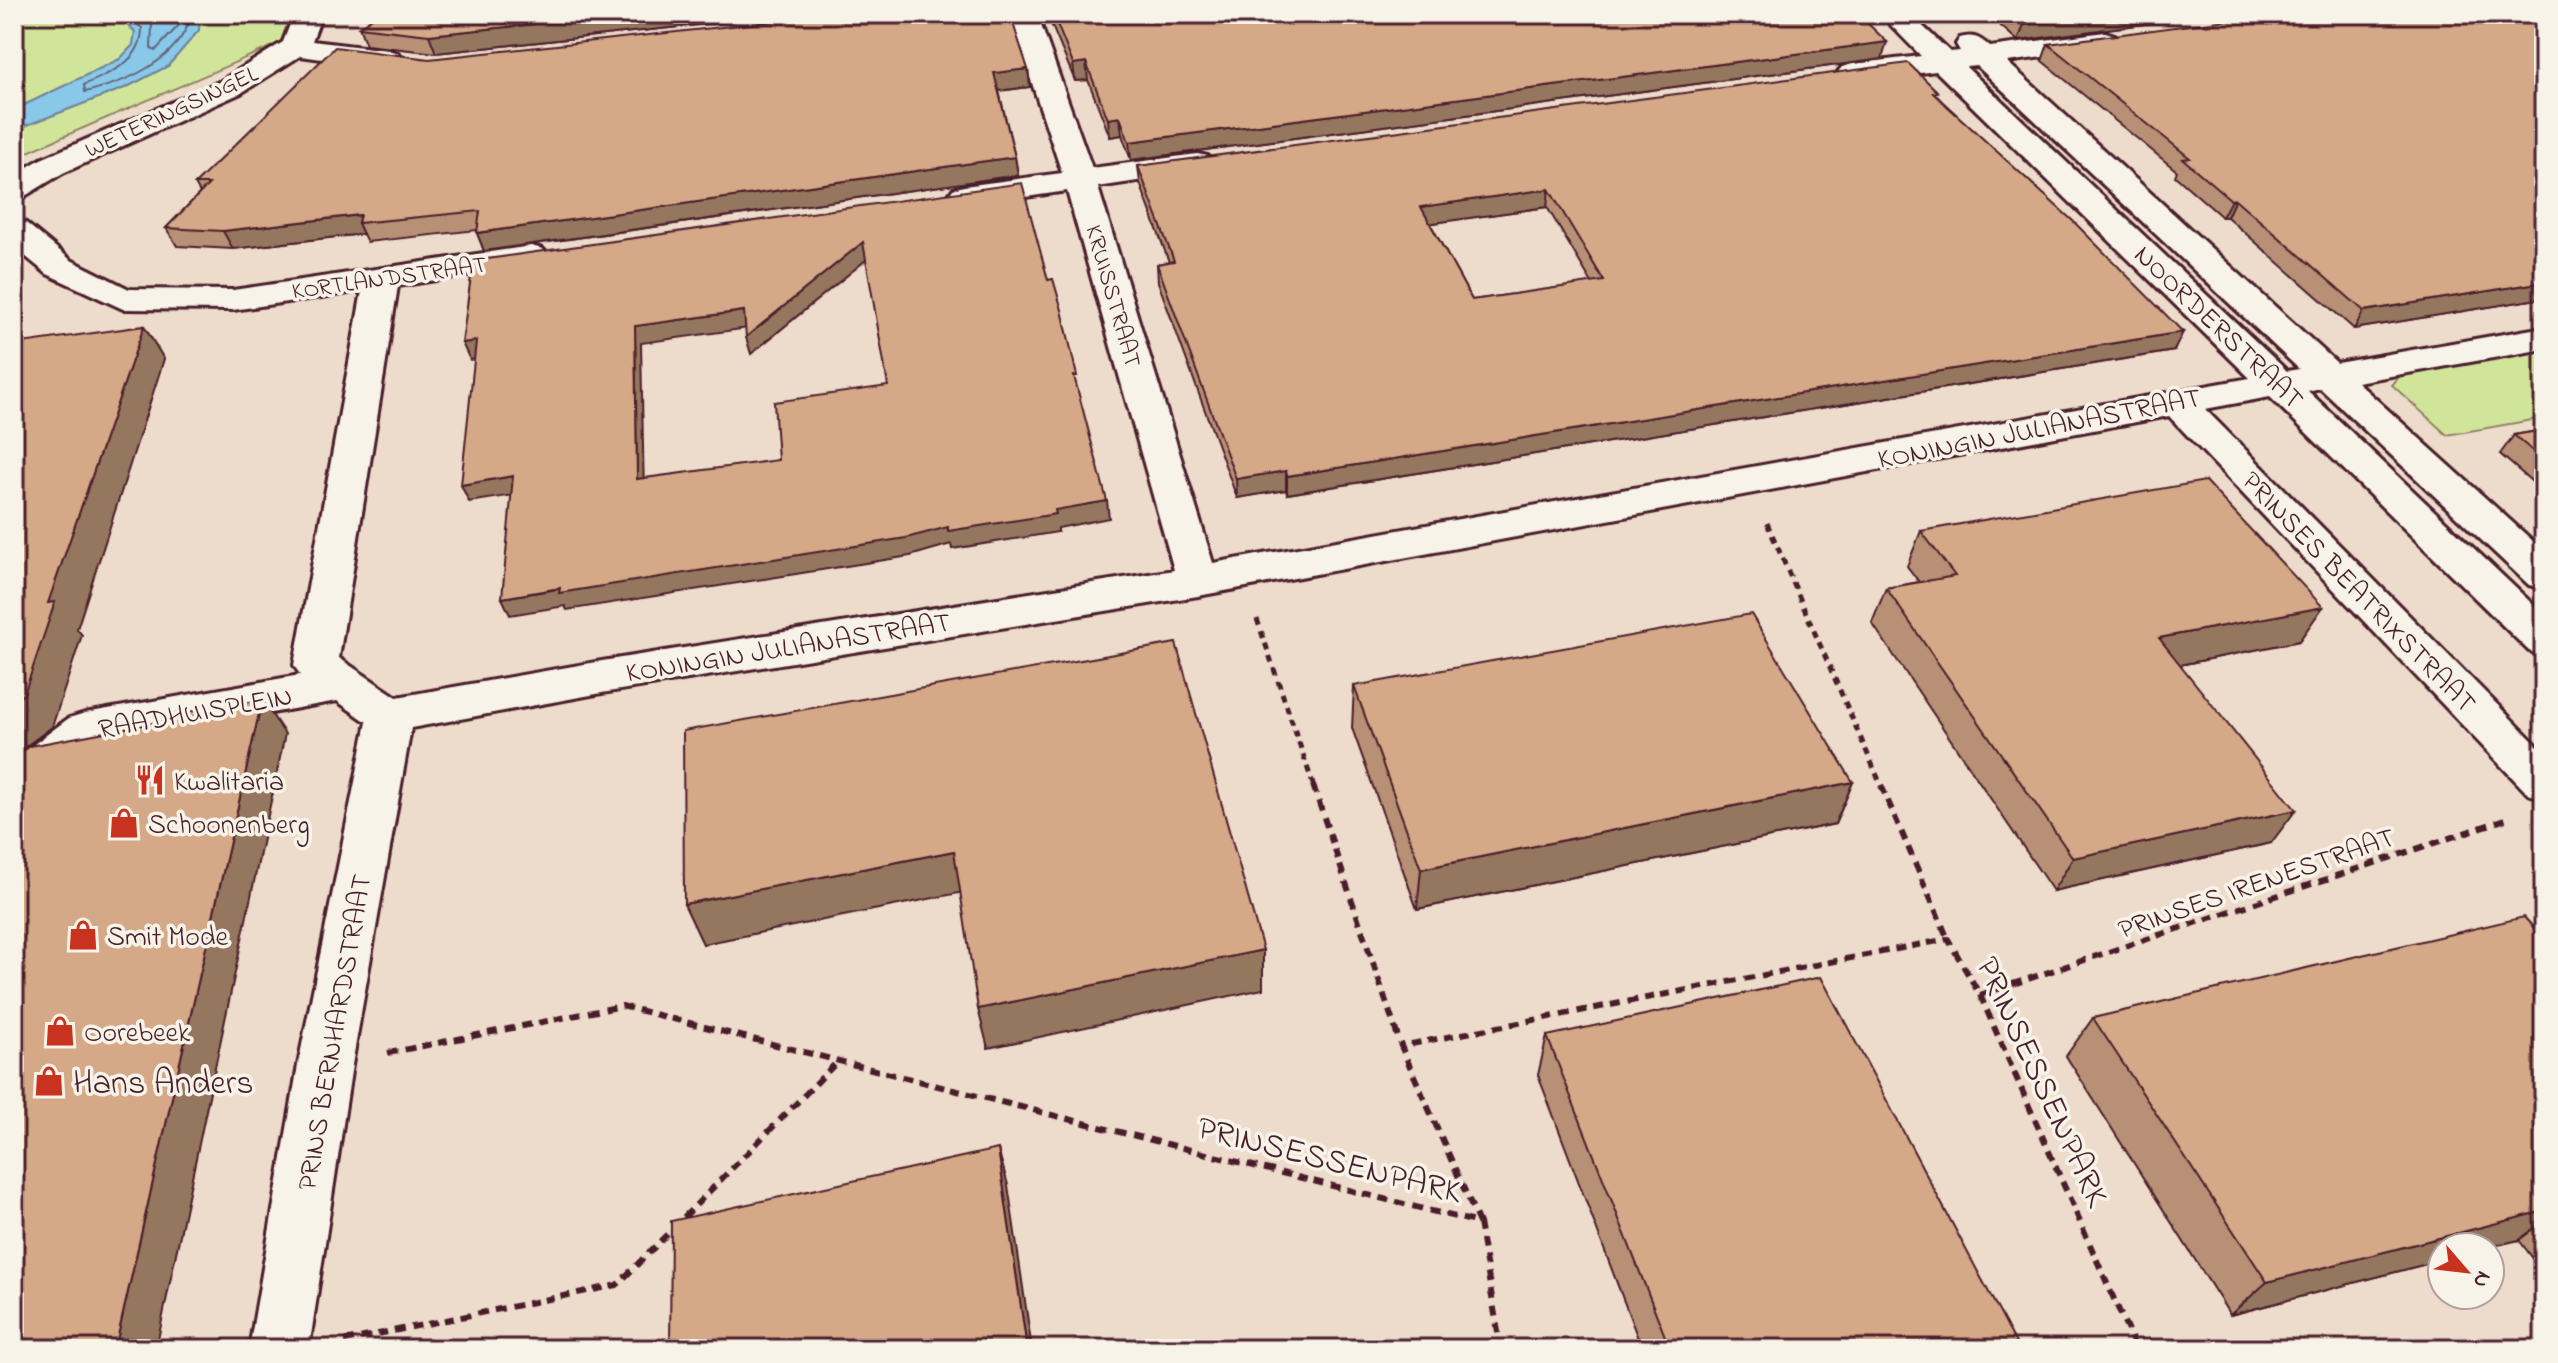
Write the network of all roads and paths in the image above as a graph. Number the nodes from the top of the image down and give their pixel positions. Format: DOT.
graph roads {
  1 [pos="308,14"];
  2 [pos="1023,14"];
  3 [pos="1894,14"];
  4 [pos="1937,14"];
  5 [pos="2130,38"];
  6 [pos="295,47"];
  7 [pos="1984,57"];
  8 [pos="1945,60"];
  9 [pos="420,63"];
  10 [pos="1824,77"];
  11 [pos="1222,160"];
  12 [pos="1080,179"];
  13 [pos="14,189"];
  14 [pos="940,199"];
  15 [pos="14,230"];
  16 [pos="568,251"];
  17 [pos="382,277"];
  18 [pos="2544,338"];
  19 [pos="2329,375"];
  20 [pos="2278,382"];
  21 [pos="2176,401"];
  22 [pos="1749,482"];
  23 [pos="1241,573"];
  24 [pos="2544,575"];
  25 [pos="1198,581"];
  26 [pos="2544,640"];
  27 [pos="343,684"];
  28 [pos="391,715"];
  29 [pos="14,780"];
  30 [pos="2544,781"];
  31 [pos="2514,816"];
  32 [pos="1948,939"];
  33 [pos="1980,995"];
  34 [pos="1401,1046"];
  35 [pos="838,1061"];
  36 [pos="325,1065"];
  37 [pos="1479,1223"];
  38 [pos="333,1343"];
  39 [pos="279,1349"];
  40 [pos="1501,1349"];
  41 [pos="2136,1349"];
  1 -- 6 [label="street"];
  2 -- 12 [label="street, KRUISSTRAAT"];
  3 -- 8 [label="street, NOORDERSTRAAT"];
  4 -- 7 [label="street, NOORDERSTRAAT"];
  5 -- 7 [label="street"];
  6 -- 9 [label="street"];
  6 -- 13 [label="street, WETERINGSINGEL"];
  7 -- 8 [label="street"];
  7 -- 19 [label="street, NOORDERSTRAAT"];
  8 -- 10 [label="street"];
  8 -- 20 [label="street, NOORDERSTRAAT"];
  11 -- 12 [label="street"];
  12 -- 14 [label="street"];
  12 -- 25 [label="street, KRUISSTRAAT"];
  15 -- 17 [label="street, KORTLANDSTRAAT"];
  16 -- 17 [label="street, KORTLANDSTRAAT"];
  17 -- 27 [label="street"];
  18 -- 19 [label="street, KONINGIN JULIANASTRAAT"];
  19 -- 20 [label="street, KONINGIN JULIANASTRAAT"];
  19 -- 24 [label="street, NOORDERSTRAAT"];
  20 -- 21 [label="street, KONINGIN JULIANASTRAAT"];
  20 -- 26 [label="street, NOORDERSTRAAT"];
  21 -- 22 [label="street, KONINGIN JULIANASTRAAT"];
  21 -- 30 [label="street, PRINSES BEATRIXSTRAAT"];
  22 -- 23 [label="street, KONINGIN JULIANASTRAAT"];
  22 -- 32 [label="path"];
  23 -- 25 [label="street, KONINGIN JULIANASTRAAT"];
  23 -- 34 [label="path"];
  25 -- 28 [label="street, KONINGIN JULIANASTRAAT"];
  27 -- 28 [label="street"];
  27 -- 29 [label="street, RAADHUISPLEIN"];
  28 -- 36 [label="street, PRINS BERNHARDSTRAAT"];
  31 -- 33 [label="path, PRINSES IRENESTRAAT"];
  32 -- 33 [label="path, PRINSESSENPARK"];
  32 -- 34 [label="path, PRINSESSENPARK"];
  33 -- 41 [label="path, PRINSESSENPARK"];
  34 -- 37 [label="path, PRINSESSENPARK"];
  35 -- 36 [label="path, PRINSESSENPARK"];
  35 -- 37 [label="path, PRINSESSENPARK"];
  35 -- 38 [label="path"];
  36 -- 39 [label="street, PRINS BERNHARDSTRAAT"];
  37 -- 40 [label="path"];
}
